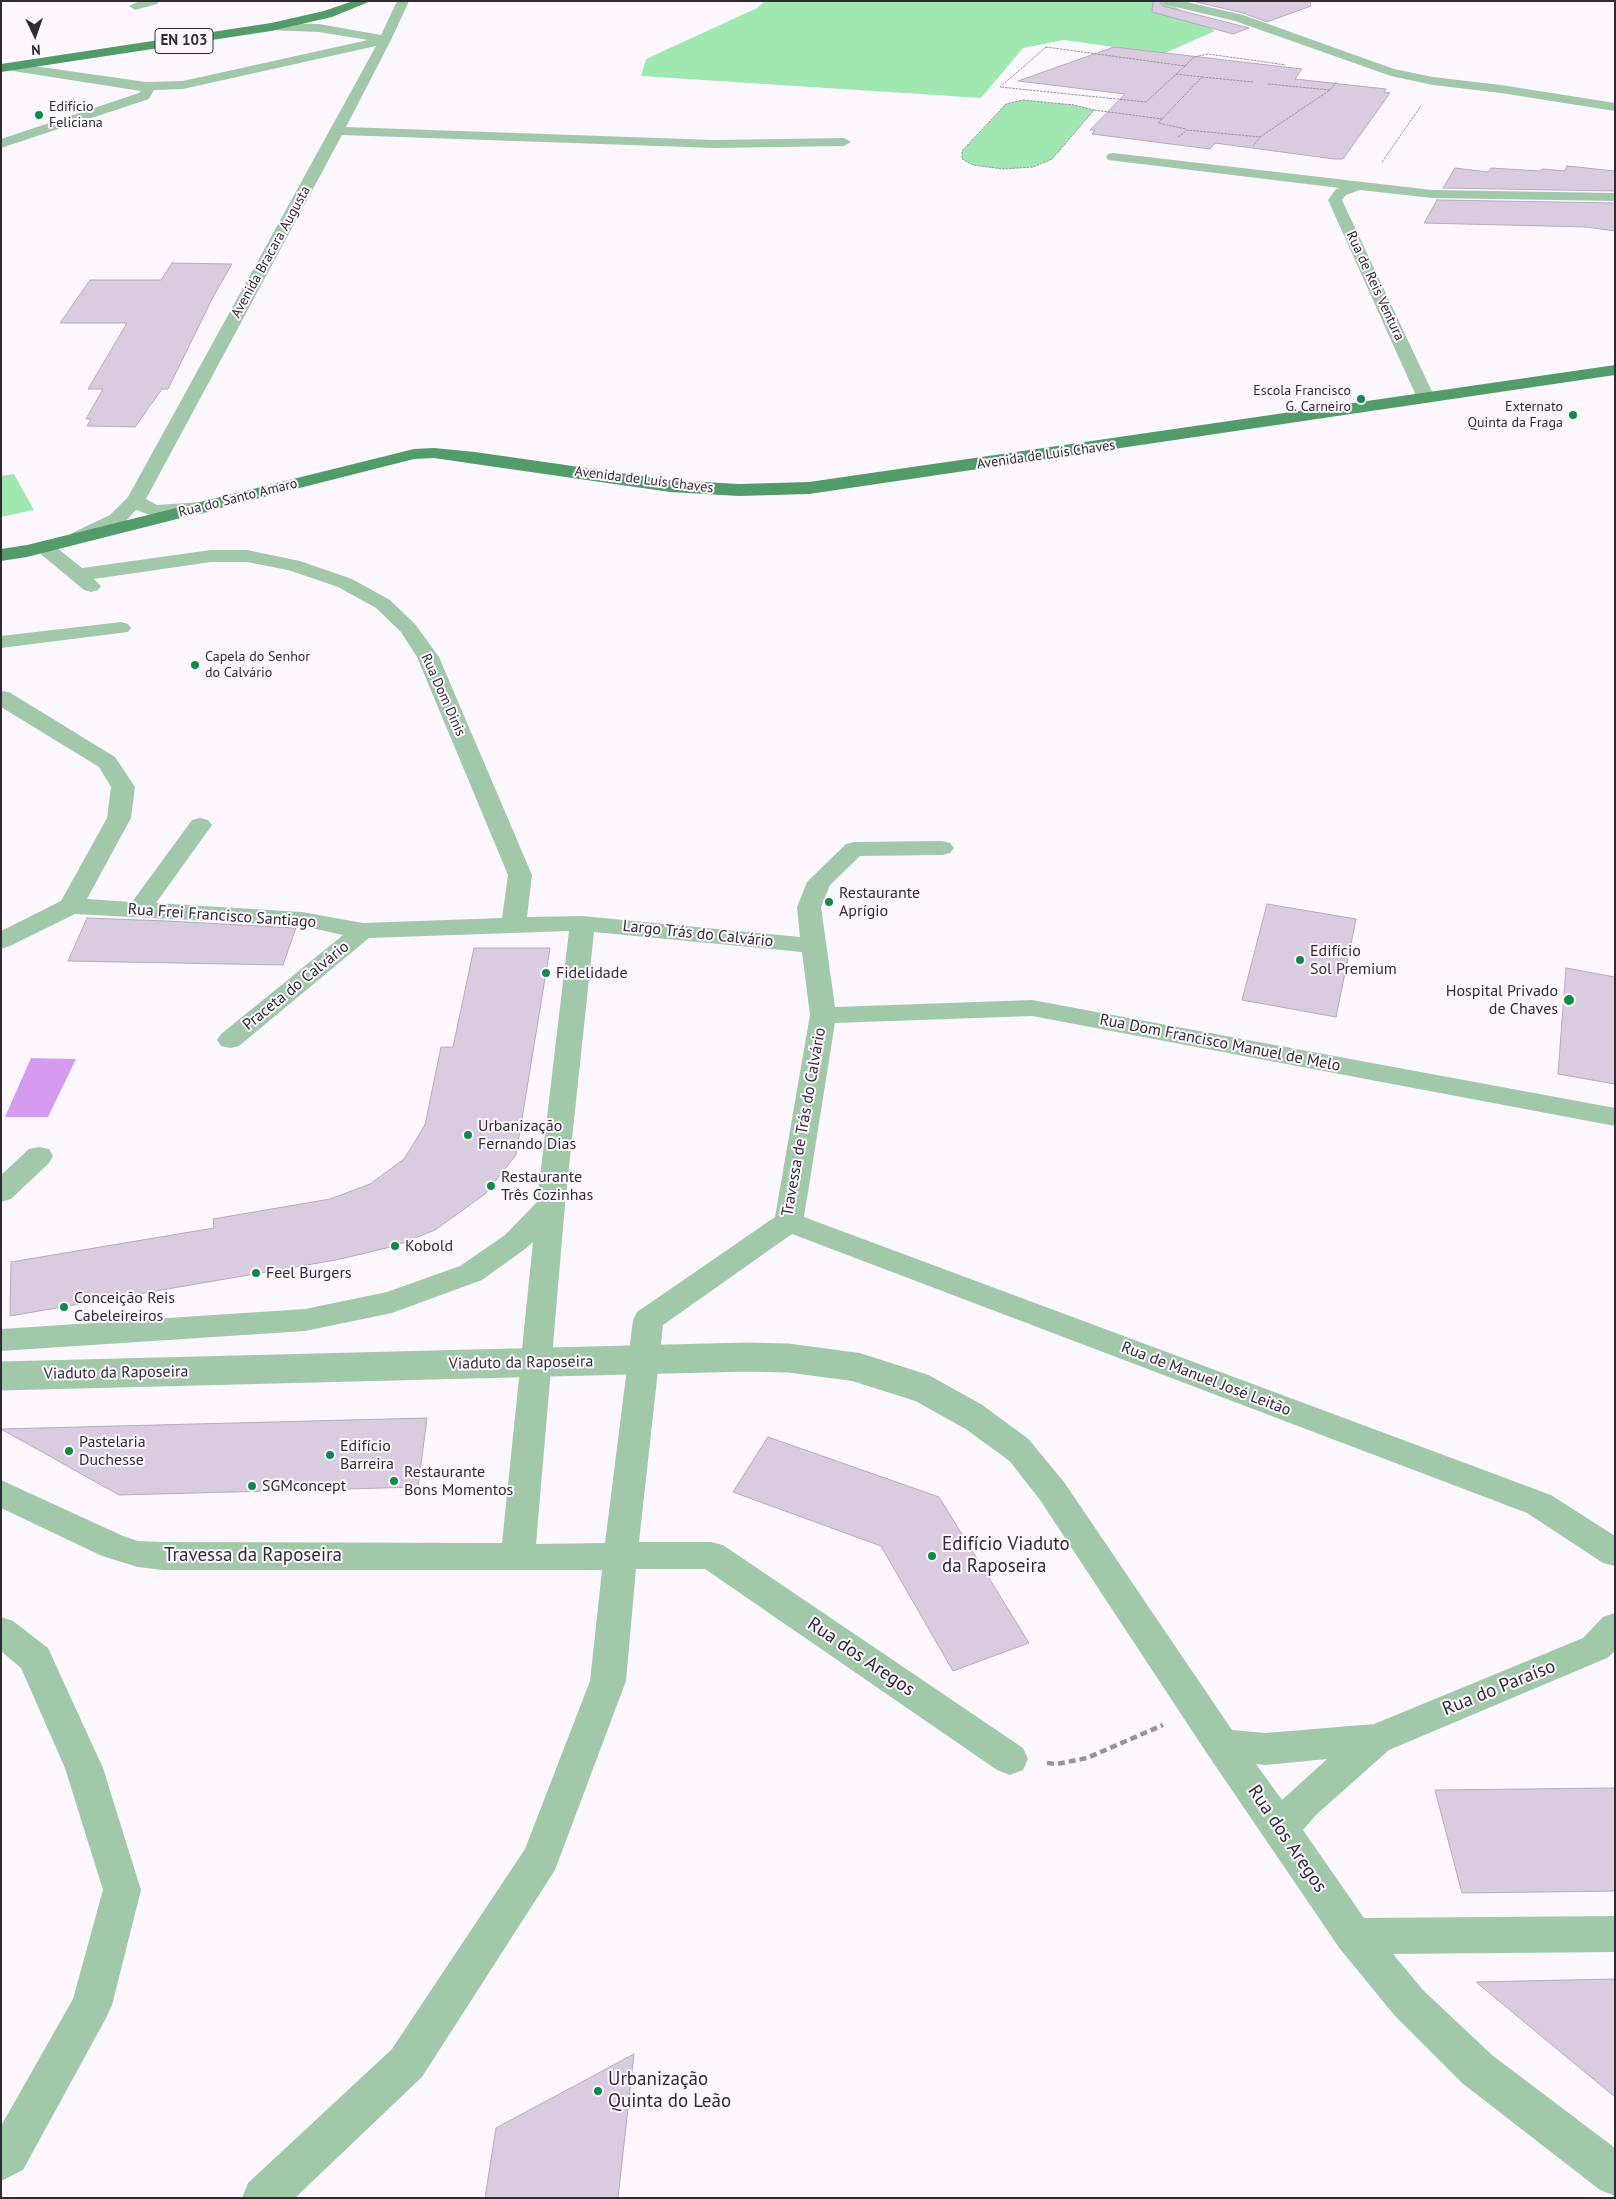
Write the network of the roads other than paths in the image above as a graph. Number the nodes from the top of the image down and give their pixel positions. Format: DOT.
graph roads {
  1 [pos="153,1"];
  2 [pos="365,1"];
  3 [pos="403,1"];
  4 [pos="1167,1"];
  5 [pos="135,6"];
  6 [pos="271,27"];
  7 [pos="385,40"];
  8 [pos="7,68"];
  9 [pos="146,86"];
  10 [pos="1615,107"];
  11 [pos="337,130"];
  12 [pos="844,142"];
  13 [pos="1,144"];
  14 [pos="1113,157"];
  15 [pos="1358,186"];
  16 [pos="1615,196"];
  17 [pos="1615,370"];
  18 [pos="1426,398"];
  19 [pos="475,458"];
  20 [pos="136,500"];
  21 [pos="205,507"];
  22 [pos="79,537"];
  23 [pos="44,547"];
  24 [pos="1,555"];
  25 [pos="121,628"];
  26 [pos="1,642"];
  27 [pos="1,697"];
  28 [pos="200,825"];
  29 [pos="942,848"];
  30 [pos="71,906"];
  31 [pos="139,909"];
  32 [pos="582,923"];
  33 [pos="514,926"];
  34 [pos="362,931"];
  35 [pos="1,941"];
  36 [pos="814,946"];
  37 [pos="823,1015"];
  38 [pos="230,1040"];
  39 [pos="1615,1117"];
  40 [pos="39,1156"];
  41 [pos="1,1192"];
  42 [pos="551,1205"];
  43 [pos="789,1222"];
  44 [pos="1,1340"];
  45 [pos="1,1376"];
  46 [pos="1019,1450"];
  47 [pos="1,1493"];
  48 [pos="1615,1553"];
  49 [pos="711,1555"];
  50 [pos="518,1556"];
  51 [pos="620,1556"];
  52 [pos="1615,1627"];
  53 [pos="1,1631"];
  54 [pos="1376,1739"];
  55 [pos="1221,1744"];
  56 [pos="1266,1749"];
  57 [pos="1010,1759"];
  58 [pos="1250,1786"];
  59 [pos="1291,1816"];
  60 [pos="1615,1934"];
  61 [pos="1354,1936"];
  62 [pos="1,2160"];
  63 [pos="1615,2175"];
  64 [pos="263,2198"];
  1 -- 5 [label="street"];
  2 -- 6 [label="main road, EN 103"];
  3 -- 7 [label="street, Avenida Bracara Augusta"];
  4 -- 10 [label="street"];
  6 -- 7 [label="street"];
  6 -- 8 [label="main road, EN 103"];
  7 -- 9 [label="street"];
  7 -- 11 [label="street, Avenida Bracara Augusta"];
  8 -- 9 [label="street"];
  9 -- 13 [label="street"];
  11 -- 12 [label="street"];
  11 -- 20 [label="street, Avenida Bracara Augusta"];
  14 -- 15 [label="street"];
  15 -- 16 [label="street"];
  15 -- 18 [label="street, Rua de Reis Ventura"];
  17 -- 18 [label="main road, Avenida de Luís Chaves"];
  18 -- 19 [label="main road, Avenida de Luís Chaves"];
  19 -- 21 [label="main road, Rua do Santo Amaro"];
  20 -- 21 [label="street"];
  20 -- 22 [label="street, Avenida Bracara Augusta"];
  21 -- 22 [label="main road, Rua do Santo Amaro"];
  22 -- 23 [label="main road, Rua do Santo Amaro"];
  23 -- 24 [label="main road, Rua do Santo Amaro"];
  23 -- 33 [label="street, Rua Dom Dinis"];
  25 -- 26 [label="street"];
  27 -- 30 [label="street"];
  28 -- 31 [label="street"];
  29 -- 36 [label="street, Travessa de Trás do Calvário"];
  30 -- 31 [label="street, Rua Frei Francisco Santiago"];
  30 -- 35 [label="street"];
  31 -- 34 [label="street, Rua Frei Francisco Santiago"];
  32 -- 33 [label="street, Rua Frei Francisco Santiago"];
  32 -- 36 [label="street, Largo Trás do Calvário"];
  32 -- 42 [label="street"];
  33 -- 34 [label="street, Rua Frei Francisco Santiago"];
  34 -- 38 [label="street, Praceta do Calvário"];
  36 -- 37 [label="street, Travessa de Trás do Calvário"];
  37 -- 39 [label="street, Rua Dom Francisco Manuel de Melo"];
  37 -- 43 [label="street, Travessa de Trás do Calvário"];
  40 -- 41 [label="street"];
  42 -- 44 [label="street"];
  42 -- 50 [label="street"];
  43 -- 48 [label="street, Rua de Manuel José Leitão"];
  43 -- 51 [label="street, Travessa de Trás do Calvário"];
  45 -- 46 [label="street, Viaduto da Raposeira, bridge"];
  46 -- 55 [label="street, Rua dos Aregos"];
  47 -- 50 [label="street, Travessa da Raposeira"];
  49 -- 51 [label="street, Travessa da Raposeira"];
  49 -- 57 [label="street, Rua dos Aregos"];
  50 -- 51 [label="street, Travessa da Raposeira"];
  51 -- 64 [label="street"];
  52 -- 54 [label="street, Rua do Paraíso"];
  53 -- 62 [label="street"];
  54 -- 56 [label="street, Rua do Paraíso"];
  54 -- 59 [label="street, Rua do Paraíso"];
  55 -- 56 [label="street, Rua do Paraíso"];
  55 -- 58 [label="street, Rua dos Aregos"];
  56 -- 58 [label="street"];
  58 -- 59 [label="street, Rua dos Aregos"];
  59 -- 61 [label="street, Rua dos Aregos"];
  60 -- 61 [label="street"];
  61 -- 63 [label="street, Rua dos Aregos"];
}
